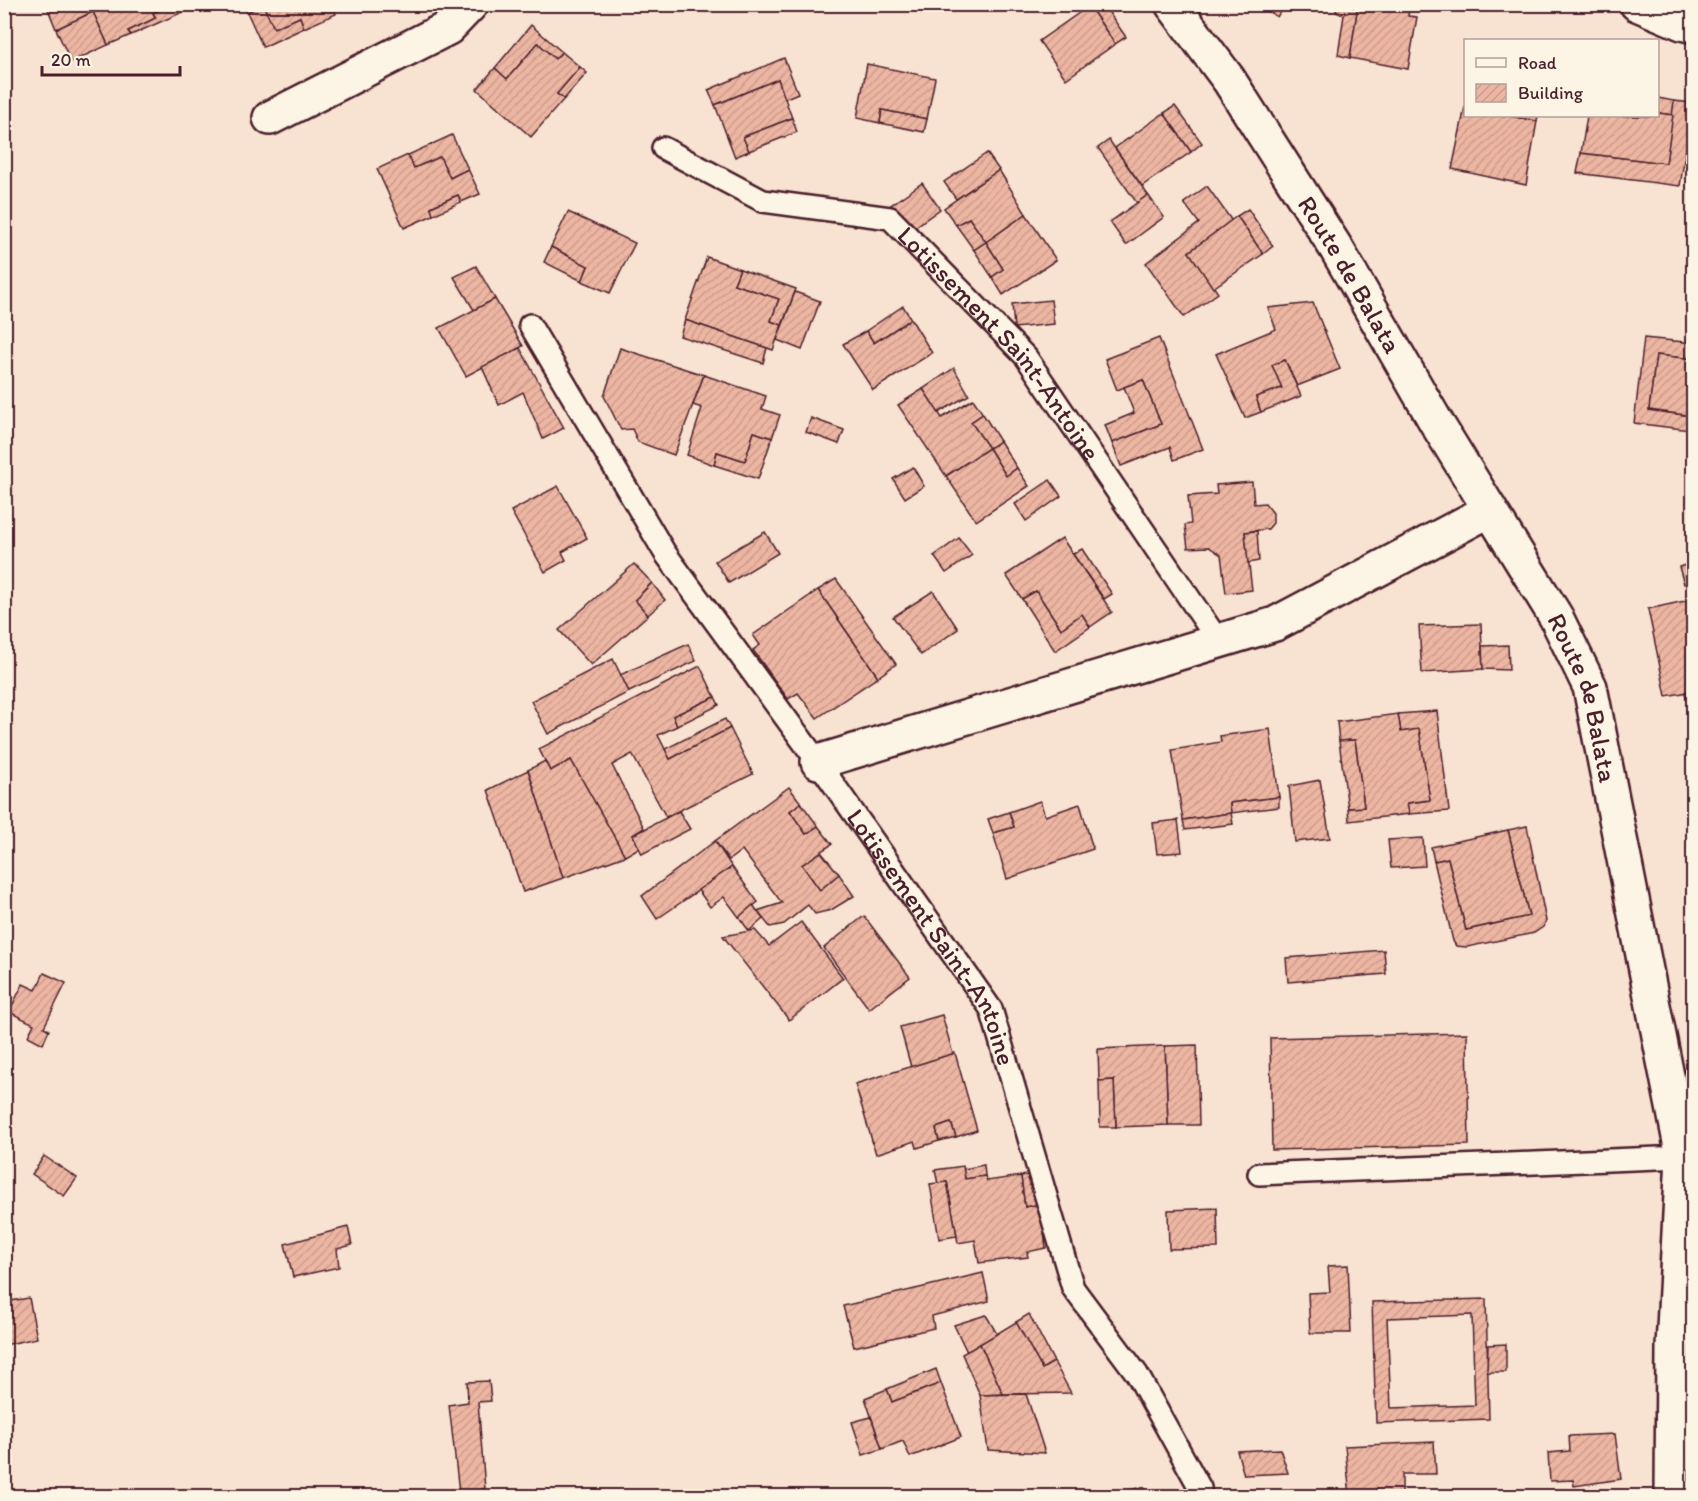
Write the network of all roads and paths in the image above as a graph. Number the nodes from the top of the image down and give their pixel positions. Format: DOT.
graph roads {
  1 [pos="471,4"];
  2 [pos="1172,4"];
  3 [pos="1637,4"];
  4 [pos="1694,26"];
  5 [pos="270,118"];
  6 [pos="663,148"];
  7 [pos="530,325"];
  8 [pos="1490,510"];
  9 [pos="1219,642"];
  10 [pos="818,762"];
  11 [pos="1683,1157"];
  12 [pos="1258,1174"];
  13 [pos="1201,1497"];
  14 [pos="1672,1497"];
  1 -- 5 [label="main road"];
  2 -- 8 [label="main road, Route de Balata"];
  3 -- 4 [label="main road"];
  6 -- 9 [label="lane, Lotissement Saint-Antoine"];
  7 -- 10 [label="lane, Lotissement Saint-Antoine"];
  8 -- 9 [label="main road"];
  8 -- 11 [label="main road, Route de Balata"];
  9 -- 10 [label="main road"];
  10 -- 13 [label="lane, Lotissement Saint-Antoine"];
  11 -- 12 [label="lane"];
  11 -- 14 [label="main road, Route de Balata"];
}
